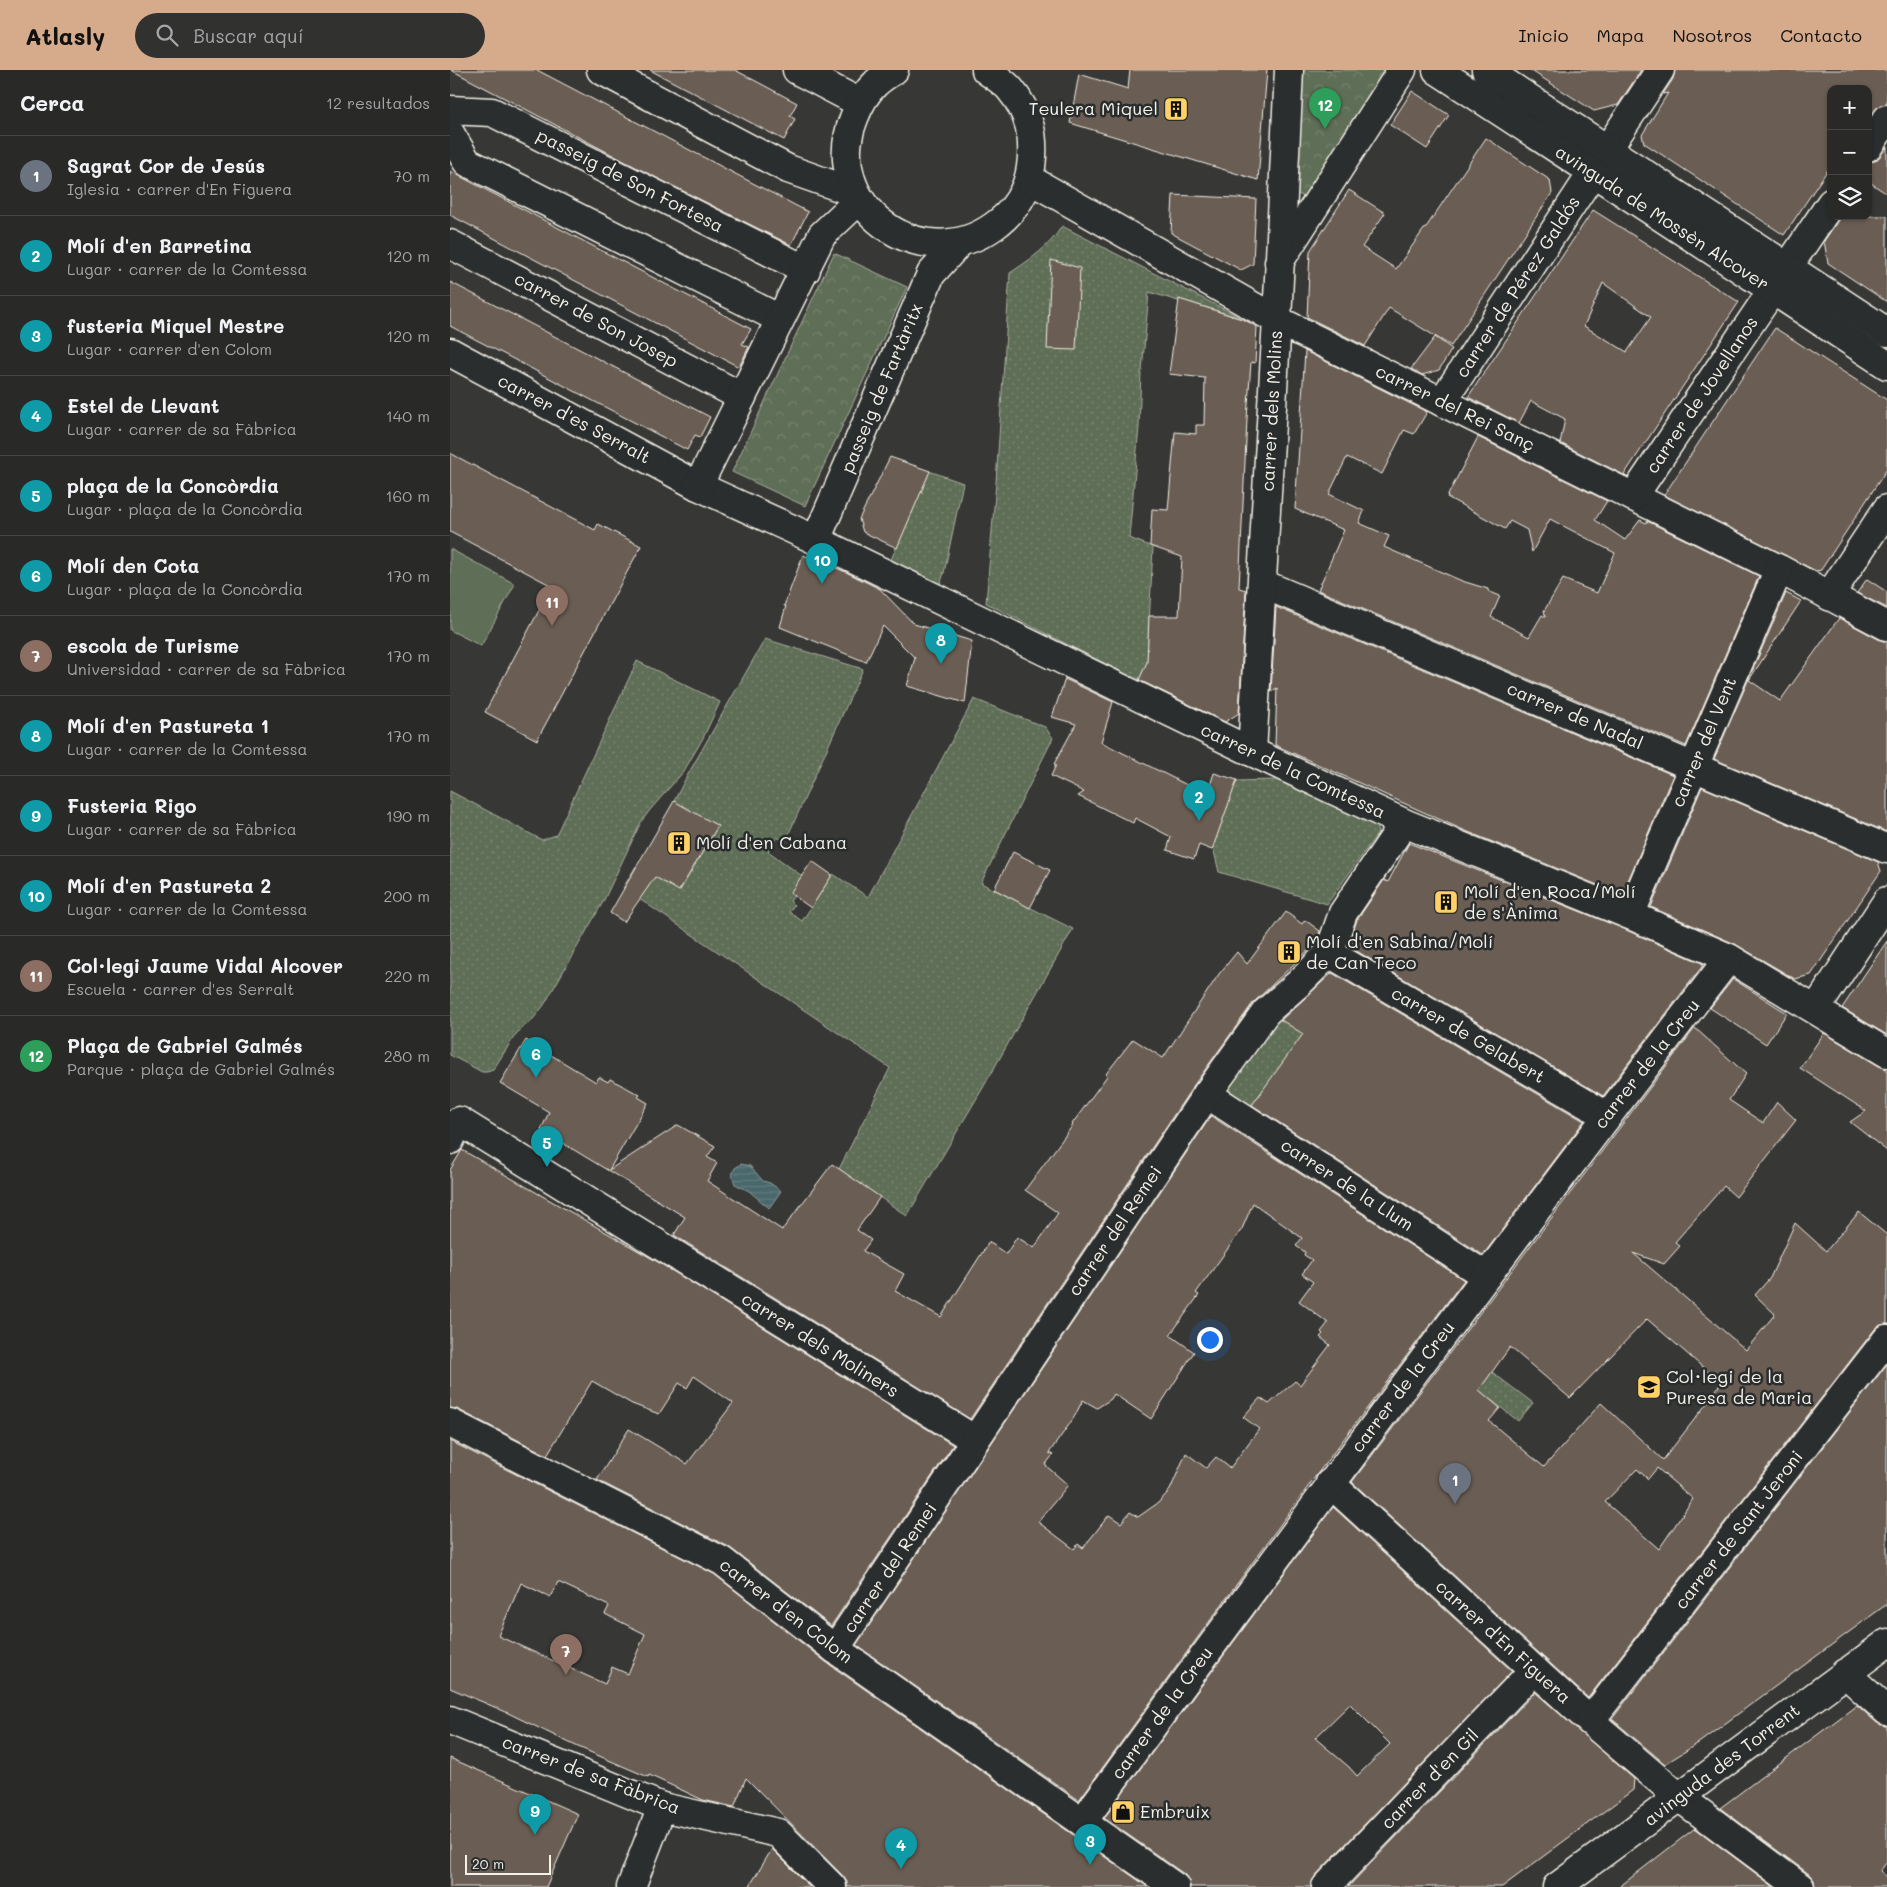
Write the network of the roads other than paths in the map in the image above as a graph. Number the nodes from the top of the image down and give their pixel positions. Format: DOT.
graph roads {
  1 [pos="601,70"];
  2 [pos="797,70"];
  3 [pos="894,70"];
  4 [pos="986,70"];
  5 [pos="1289,70"];
  6 [pos="1402,70"];
  7 [pos="1438,70"];
  8 [pos="1486,70"];
  9 [pos="1660,70"];
  10 [pos="860,103"];
  11 [pos="450,110"];
  12 [pos="1887,119"];
  13 [pos="450,134"];
  14 [pos="1872,141"];
  15 [pos="1608,150"];
  16 [pos="1593,172"];
  17 [pos="1029,179"];
  18 [pos="858,196"];
  19 [pos="1827,209"];
  20 [pos="959,243"];
  21 [pos="450,244"];
  22 [pos="1279,264"];
  23 [pos="1788,267"];
  24 [pos="806,270"];
  25 [pos="1773,290"];
  26 [pos="780,319"];
  27 [pos="1277,320"];
  28 [pos="1887,332"];
  29 [pos="450,352"];
  30 [pos="1887,365"];
  31 [pos="742,397"];
  32 [pos="1442,402"];
  33 [pos="698,486"];
  34 [pos="1634,497"];
  35 [pos="1887,509"];
  36 [pos="816,540"];
  37 [pos="1779,569"];
  38 [pos="1263,584"];
  39 [pos="1830,596"];
  40 [pos="1887,626"];
  41 [pos="1252,752"];
  42 [pos="1693,766"];
  43 [pos="1404,823"];
  44 [pos="1887,849"];
  45 [pos="1887,902"];
  46 [pos="1630,915"];
  47 [pos="1329,953"];
  48 [pos="1729,958"];
  49 [pos="1816,1009"];
  50 [pos="1887,1054"];
  51 [pos="1207,1094"];
  52 [pos="1607,1116"];
  53 [pos="454,1131"];
  54 [pos="1486,1276"];
  55 [pos="1887,1339"];
  56 [pos="450,1423"];
  57 [pos="975,1440"];
  58 [pos="1330,1483"];
  59 [pos="1887,1642"];
  60 [pos="835,1649"];
  61 [pos="1534,1670"];
  62 [pos="1845,1673"];
  63 [pos="1887,1711"];
  64 [pos="450,1720"];
  65 [pos="1590,1721"];
  66 [pos="1679,1797"];
  67 [pos="662,1807"];
  68 [pos="1083,1821"];
  69 [pos="631,1887"];
  70 [pos="832,1887"];
  71 [pos="1174,1887"];
  72 [pos="1326,1887"];
  73 [pos="1557,1887"];
  74 [pos="1800,1887"];
  1 -- 18 [label="street"];
  2 -- 10 [label="street"];
  3 -- 10 [label="street"];
  4 -- 17 [label="street"];
  5 -- 22 [label="street, carrer dels Molins"];
  6 -- 22 [label="street"];
  7 -- 16 [label="street, avinguda de Mossèn Alcover"];
  8 -- 15 [label="street, avinguda de Mossèn Alcover"];
  9 -- 15 [label="street"];
  10 -- 18 [label="street"];
  11 -- 24 [label="street, passeig de Son Fortesa"];
  12 -- 14 [label="street"];
  13 -- 26 [label="street"];
  15 -- 23 [label="street, avinguda de Mossèn Alcover"];
  16 -- 25 [label="street, avinguda de Mossèn Alcover"];
  16 -- 32 [label="street, carrer de Pérez Galdós"];
  17 -- 20 [label="street"];
  17 -- 27 [label="street, carrer del Rei Sanç"];
  18 -- 20 [label="street"];
  18 -- 24 [label="street"];
  19 -- 23 [label="street, carrer de Jovellanos"];
  20 -- 36 [label="street, passeig de Fartàritx"];
  21 -- 31 [label="street, carrer de Son Josep"];
  22 -- 27 [label="street, carrer dels Molins"];
  23 -- 25 [label="street, carrer de Jovellanos"];
  23 -- 28 [label="street, avinguda de Mossèn Alcover"];
  24 -- 26 [label="street"];
  25 -- 30 [label="street, avinguda de Mossèn Alcover"];
  25 -- 34 [label="street, carrer de Jovellanos"];
  26 -- 31 [label="street"];
  27 -- 32 [label="street, carrer del Rei Sanç"];
  27 -- 38 [label="street, carrer dels Molins"];
  29 -- 33 [label="street, carrer d'es Serralt"];
  31 -- 33 [label="street"];
  32 -- 34 [label="street, carrer del Rei Sanç"];
  33 -- 36 [label="street, carrer de la Comtessa"];
  34 -- 37 [label="street, carrer del Rei Sanç"];
  35 -- 39 [label="street"];
  36 -- 41 [label="street, carrer de la Comtessa"];
  37 -- 39 [label="street, carrer del Rei Sanç"];
  37 -- 42 [label="street, carrer del Vent"];
  38 -- 41 [label="street, carrer dels Molins"];
  38 -- 42 [label="street, carrer de Nadal"];
  39 -- 40 [label="street, carrer del Rei Sanç"];
  41 -- 43 [label="street, carrer de la Comtessa"];
  42 -- 44 [label="street, carrer de Nadal"];
  42 -- 46 [label="street, carrer del Vent"];
  43 -- 46 [label="street, carrer de la Comtessa"];
  43 -- 47 [label="street, carrer del Remei"];
  45 -- 49 [label="street"];
  46 -- 48 [label="street, carrer de la Comtessa"];
  47 -- 51 [label="street, carrer del Remei"];
  47 -- 52 [label="street, carrer de Gelabert"];
  48 -- 49 [label="street, carrer de la Comtessa"];
  48 -- 52 [label="street, carrer de la Creu"];
  49 -- 50 [label="street, carrer de la Comtessa"];
  51 -- 54 [label="street, carrer de la Llum"];
  51 -- 57 [label="street, carrer del Remei"];
  52 -- 54 [label="street, carrer de la Creu"];
  53 -- 57 [label="street, carrer dels Moliners"];
  54 -- 58 [label="street, carrer de la Creu"];
  55 -- 65 [label="street, carrer de Sant Jeroni"];
  56 -- 60 [label="street, carrer d'en Colom"];
  57 -- 60 [label="street, carrer del Remei"];
  58 -- 61 [label="street, carrer d'En Figuera"];
  58 -- 68 [label="street, carrer de la Creu"];
  59 -- 62 [label="street, avinguda des Torrent"];
  60 -- 68 [label="street, carrer d'en Colom"];
  61 -- 65 [label="street, carrer d'En Figuera"];
  61 -- 72 [label="street, carrer d'en Gil"];
  62 -- 63 [label="street"];
  62 -- 66 [label="street, avinguda des Torrent"];
  64 -- 67 [label="street, carrer de sa Fàbrica"];
  65 -- 66 [label="street, carrer d'En Figuera"];
  66 -- 73 [label="street, avinguda des Torrent"];
  66 -- 74 [label="street, carrer d'En Figuera"];
  67 -- 69 [label="street"];
  67 -- 70 [label="street, carrer de sa Fàbrica"];
  68 -- 71 [label="street, carrer d'en Colom"];
}
